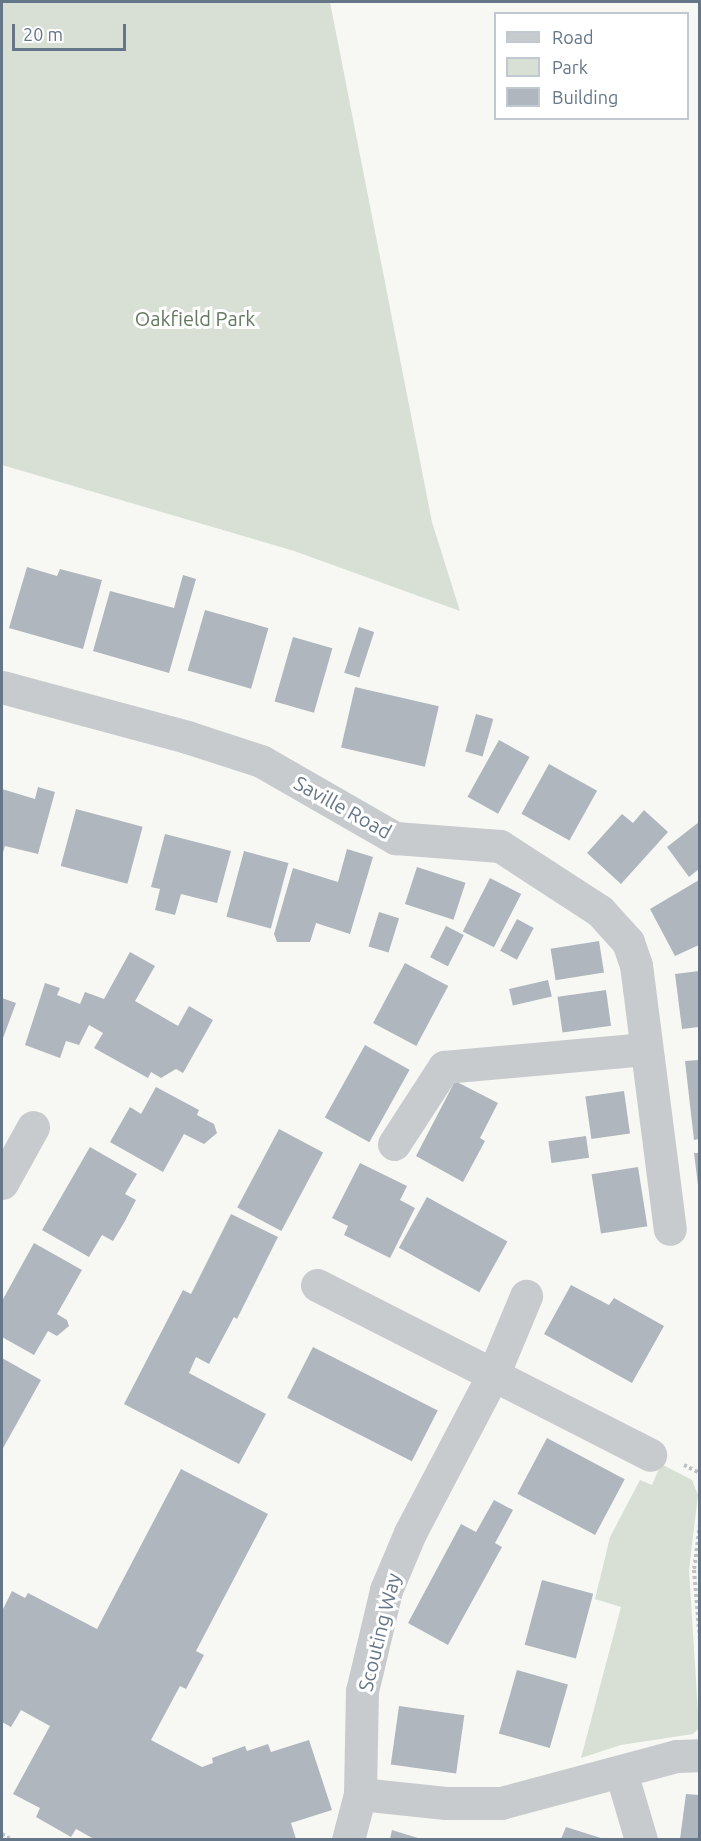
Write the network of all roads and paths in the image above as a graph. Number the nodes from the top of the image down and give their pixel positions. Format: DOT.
graph roads {
  1 [pos="2,687"];
  2 [pos="645,1049"];
  3 [pos="33,1127"];
  4 [pos="394,1143"];
  5 [pos="2,1183"];
  6 [pos="670,1229"];
  7 [pos="317,1285"];
  8 [pos="526,1296"];
  9 [pos="493,1375"];
  10 [pos="650,1455"];
  11 [pos="699,1524"];
  12 [pos="699,1640"];
  13 [pos="699,1755"];
  14 [pos="621,1772"];
  15 [pos="360,1794"];
  16 [pos="2,1834"];
  17 [pos="12,1839"];
  18 [pos="348,1839"];
  19 [pos="641,1839"];
  1 -- 2 [label="street, Saville Road"];
  2 -- 4 [label="street"];
  2 -- 6 [label="street, Saville Road"];
  3 -- 5 [label="street"];
  7 -- 9 [label="street"];
  8 -- 9 [label="street, Scouting Way"];
  9 -- 10 [label="street"];
  9 -- 15 [label="street, Scouting Way"];
  11 -- 12 [label="path"];
  13 -- 14 [label="street"];
  14 -- 15 [label="street"];
  14 -- 19 [label="street"];
  15 -- 18 [label="street, Scouting Way"];
  16 -- 17 [label="path"];
}
